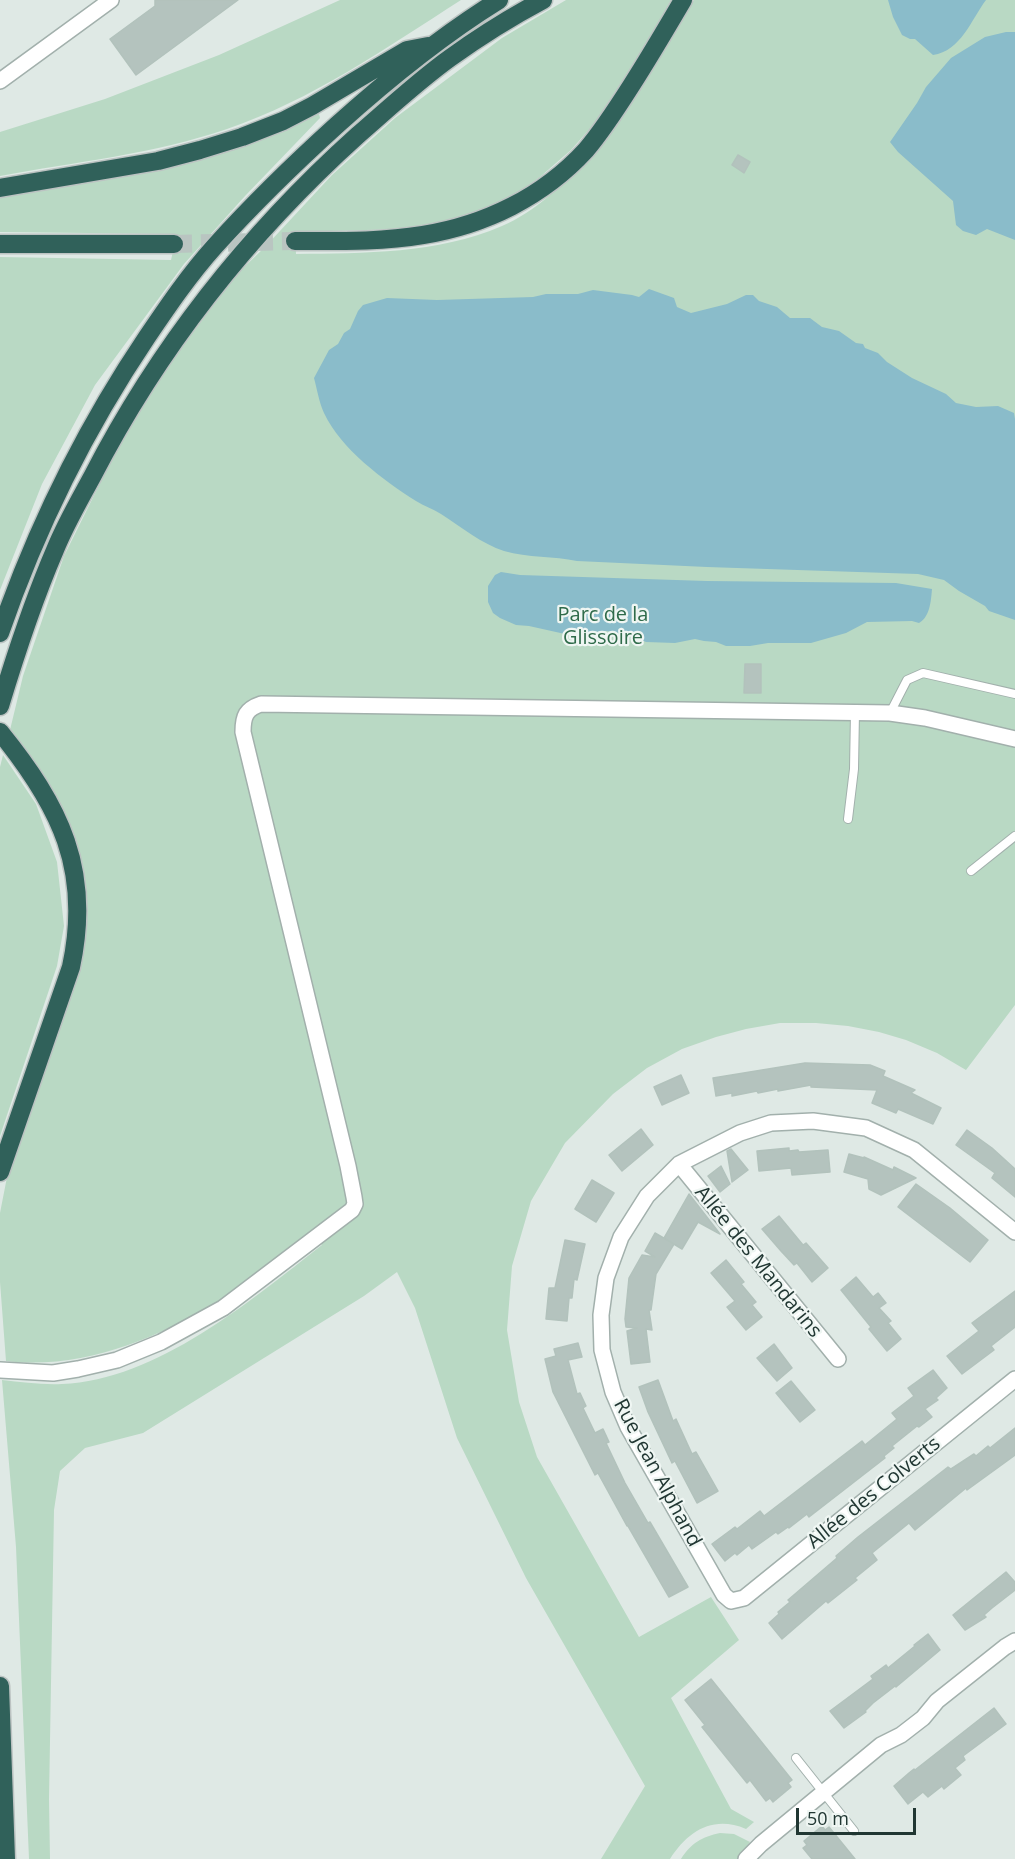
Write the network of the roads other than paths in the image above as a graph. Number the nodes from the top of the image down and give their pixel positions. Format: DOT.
graph roads {
  1 [pos="111,0"];
  2 [pos="499,0"];
  3 [pos="543,0"];
  4 [pos="683,0"];
  5 [pos="433,45"];
  6 [pos="0,81"];
  7 [pos="0,188"];
  8 [pos="295,242"];
  9 [pos="0,244"];
  10 [pos="174,244"];
  11 [pos="0,633"];
  12 [pos="1015,694"];
  13 [pos="0,706"];
  14 [pos="855,712"];
  15 [pos="890,712"];
  16 [pos="0,732"];
  17 [pos="1015,739"];
  18 [pos="848,819"];
  19 [pos="1015,836"];
  20 [pos="971,871"];
  21 [pos="679,1164"];
  22 [pos="0,1172"];
  23 [pos="1015,1232"];
  24 [pos="838,1359"];
  25 [pos="0,1370"];
  26 [pos="1015,1379"];
  27 [pos="731,1601"];
  28 [pos="1015,1641"];
  29 [pos="0,1686"];
  30 [pos="796,1758"];
  31 [pos="824,1793"];
  32 [pos="854,1831"];
  33 [pos="753,1856"];
  34 [pos="6,1859"];
  1 -- 6 [label="street"];
  2 -- 5 [label="highway"];
  3 -- 13 [label="highway"];
  4 -- 8 [label="highway"];
  5 -- 7 [label="highway"];
  5 -- 11 [label="highway"];
  9 -- 10 [label="highway"];
  12 -- 15 [label="lane"];
  14 -- 15 [label="street"];
  14 -- 18 [label="lane"];
  14 -- 25 [label="street"];
  15 -- 17 [label="street"];
  16 -- 22 [label="highway"];
  19 -- 20 [label="lane"];
  21 -- 23 [label="street, Rue Jean Alphand"];
  21 -- 24 [label="street, Allée des Mandarins"];
  21 -- 27 [label="street, Rue Jean Alphand"];
  26 -- 27 [label="street, Allée des Colverts"];
  28 -- 31 [label="street"];
  29 -- 34 [label="highway"];
  30 -- 31 [label="lane"];
  31 -- 32 [label="lane"];
  31 -- 33 [label="street"];
}
